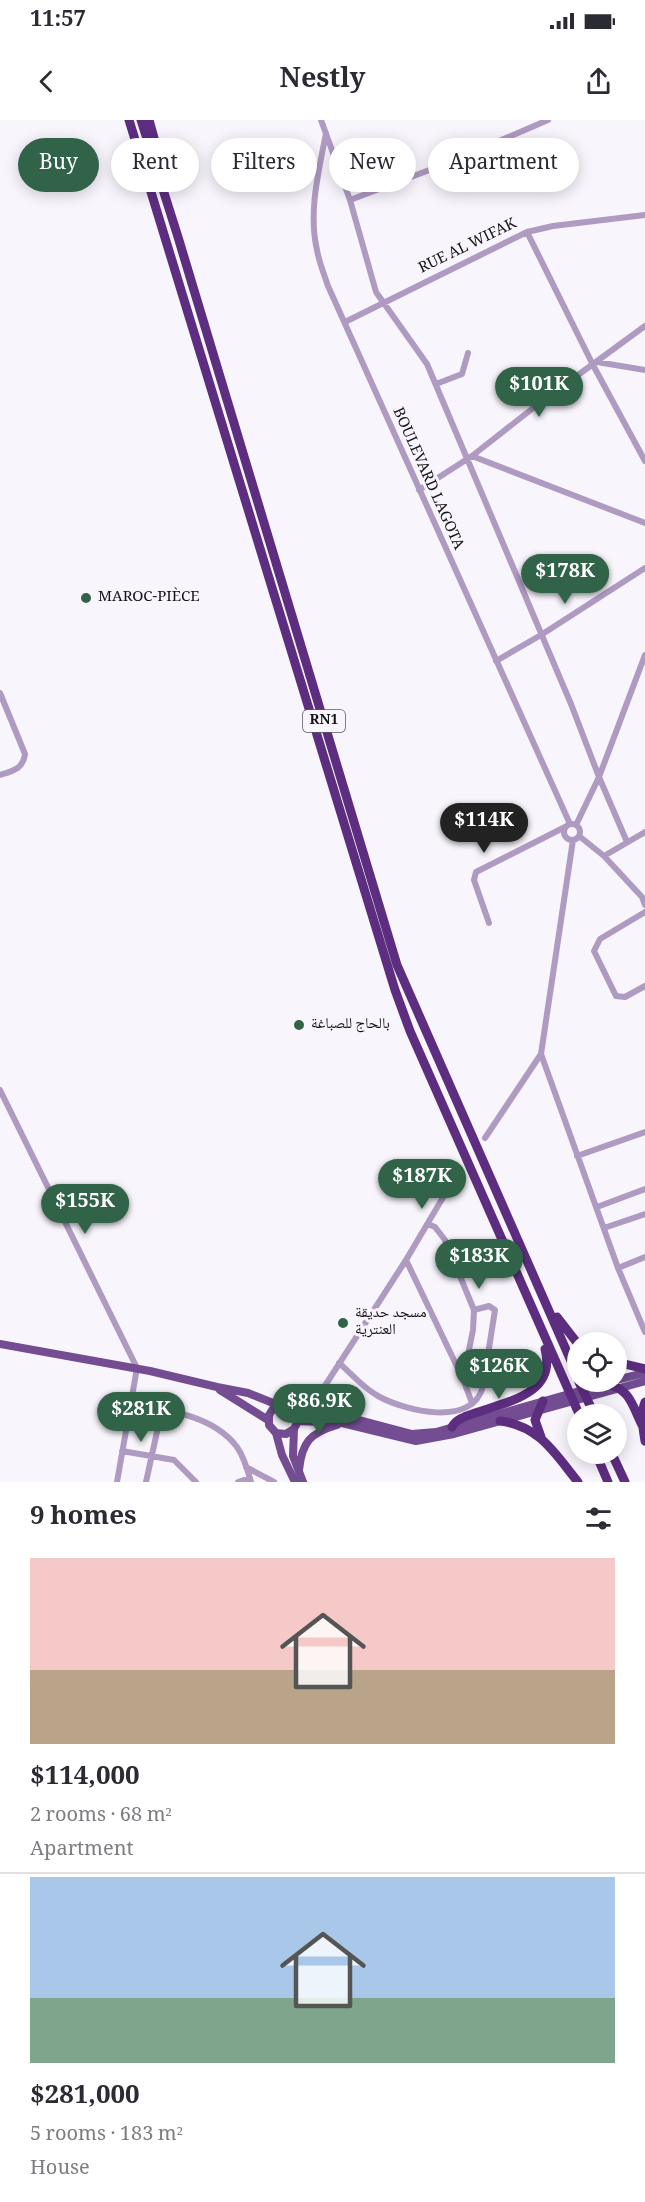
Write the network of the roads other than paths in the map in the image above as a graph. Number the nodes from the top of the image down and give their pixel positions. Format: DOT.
graph roads {
  1 [pos="123,120"];
  2 [pos="129,120"];
  3 [pos="141,120"];
  4 [pos="149,120"];
  5 [pos="321,120"];
  6 [pos="548,120"];
  7 [pos="326,132"];
  8 [pos="131,138"];
  9 [pos="134,138"];
  10 [pos="147,138"];
  11 [pos="154,138"];
  12 [pos="150,192"];
  13 [pos="164,192"];
  14 [pos="350,200"];
  15 [pos="645,215"];
  16 [pos="527,232"];
  17 [pos="382,302"];
  18 [pos="345,322"];
  19 [pos="645,326"];
  20 [pos="468,353"];
  21 [pos="595,364"];
  22 [pos="645,370"];
  23 [pos="436,384"];
  24 [pos="469,458"];
  25 [pos="645,461"];
  26 [pos="419,490"];
  27 [pos="645,523"];
  28 [pos="645,568"];
  29 [pos="541,635"];
  30 [pos="644,660"];
  31 [pos="496,661"];
  32 [pos="0,693"];
  33 [pos="9,715"];
  34 [pos="0,718"];
  35 [pos="0,775"];
  36 [pos="599,777"];
  37 [pos="571,825"];
  38 [pos="645,832"];
  39 [pos="576,838"];
  40 [pos="627,842"];
  41 [pos="604,856"];
  42 [pos="645,905"];
  43 [pos="645,912"];
  44 [pos="489,923"];
  45 [pos="645,986"];
  46 [pos="541,1054"];
  47 [pos="0,1090"];
  48 [pos="645,1132"];
  49 [pos="485,1138"];
  50 [pos="578,1156"];
  51 [pos="458,1172"];
  52 [pos="645,1189"];
  53 [pos="597,1207"];
  54 [pos="645,1214"];
  55 [pos="428,1224"];
  56 [pos="604,1228"];
  57 [pos="645,1257"];
  58 [pos="406,1260"];
  59 [pos="618,1268"];
  60 [pos="548,1307"];
  61 [pos="474,1310"];
  62 [pos="536,1318"];
  63 [pos="568,1332"];
  64 [pos="645,1332"];
  65 [pos="0,1344"];
  66 [pos="567,1351"];
  67 [pos="339,1363"];
  68 [pos="627,1365"];
  69 [pos="137,1368"];
  70 [pos="645,1371"];
  71 [pos="627,1378"];
  72 [pos="463,1379"];
  73 [pos="645,1381"];
  74 [pos="627,1383"];
  75 [pos="217,1388"];
  76 [pos="585,1392"];
  77 [pos="622,1392"];
  78 [pos="319,1395"];
  79 [pos="645,1402"];
  80 [pos="472,1403"];
  81 [pos="130,1404"];
  82 [pos="575,1404"];
  83 [pos="278,1405"];
  84 [pos="541,1405"];
  85 [pos="162,1409"];
  86 [pos="294,1409"];
  87 [pos="268,1420"];
  88 [pos="500,1421"];
  89 [pos="367,1422"];
  90 [pos="342,1423"];
  91 [pos="296,1425"];
  92 [pos="642,1425"];
  93 [pos="452,1427"];
  94 [pos="276,1432"];
  95 [pos="541,1437"];
  96 [pos="645,1441"];
  97 [pos="122,1451"];
  98 [pos="151,1455"];
  99 [pos="600,1464"];
  100 [pos="617,1464"];
  101 [pos="246,1467"];
  102 [pos="250,1480"];
  103 [pos="296,1480"];
  104 [pos="117,1482"];
  105 [pos="146,1482"];
  106 [pos="196,1482"];
  107 [pos="238,1482"];
  108 [pos="274,1482"];
  109 [pos="578,1482"];
  110 [pos="608,1482"];
  111 [pos="625,1482"];
  1 -- 8 [label="highway"];
  2 -- 9 [label="highway, RN1"];
  3 -- 10 [label="highway, RN1"];
  4 -- 11 [label="highway"];
  5 -- 7 [label="street"];
  6 -- 14 [label="street"];
  7 -- 14 [label="street"];
  7 -- 18 [label="street, BOULEVARD LAGOTA"];
  12 -- 62 [label="highway, RN1"];
  13 -- 60 [label="highway, RN1"];
  14 -- 17 [label="street"];
  15 -- 16 [label="street, RUE AL WIFAK"];
  16 -- 17 [label="street, RUE AL WIFAK"];
  16 -- 21 [label="street"];
  17 -- 18 [label="street, RUE AL WIFAK"];
  17 -- 23 [label="street"];
  18 -- 26 [label="street, BOULEVARD LAGOTA"];
  19 -- 21 [label="street"];
  20 -- 23 [label="street"];
  21 -- 22 [label="street"];
  21 -- 24 [label="street"];
  21 -- 25 [label="street"];
  23 -- 24 [label="street"];
  24 -- 26 [label="street"];
  24 -- 27 [label="street"];
  24 -- 29 [label="street"];
  26 -- 31 [label="street, BOULEVARD LAGOTA"];
  28 -- 29 [label="street"];
  29 -- 31 [label="street"];
  29 -- 36 [label="street"];
  30 -- 36 [label="street"];
  31 -- 37 [label="street, BOULEVARD LAGOTA"];
  32 -- 33 [label="street"];
  33 -- 34 [label="street"];
  33 -- 35 [label="street"];
  36 -- 37 [label="street"];
  36 -- 40 [label="street"];
  37 -- 39 [label="street"];
  37 -- 39 [label="street"];
  37 -- 44 [label="street"];
  38 -- 40 [label="street"];
  39 -- 41 [label="street"];
  39 -- 46 [label="street"];
  40 -- 41 [label="street"];
  41 -- 42 [label="street"];
  43 -- 45 [label="street"];
  46 -- 49 [label="street"];
  46 -- 50 [label="street"];
  47 -- 69 [label="street"];
  48 -- 50 [label="street"];
  50 -- 53 [label="street"];
  51 -- 55 [label="street"];
  52 -- 53 [label="street"];
  53 -- 56 [label="street"];
  54 -- 56 [label="street"];
  55 -- 58 [label="street"];
  55 -- 61 [label="street"];
  56 -- 59 [label="street"];
  57 -- 59 [label="street"];
  58 -- 67 [label="street"];
  58 -- 72 [label="street"];
  59 -- 64 [label="street"];
  60 -- 63 [label="highway"];
  60 -- 66 [label="highway, RN1"];
  61 -- 72 [label="street"];
  61 -- 80 [label="street"];
  62 -- 82 [label="highway, RN1"];
  62 -- 93 [label="highway"];
  65 -- 69 [label="main road"];
  67 -- 78 [label="street"];
  67 -- 80 [label="street"];
  68 -- 70 [label="highway"];
  69 -- 75 [label="main road"];
  69 -- 81 [label="street"];
  70 -- 71 [label="main road"];
  72 -- 80 [label="street"];
  73 -- 74 [label="main road"];
  75 -- 83 [label="main road"];
  75 -- 87 [label="main road"];
  76 -- 84 [label="main road"];
  77 -- 92 [label="highway"];
  78 -- 86 [label="street"];
  78 -- 89 [label="main road"];
  79 -- 92 [label="highway"];
  81 -- 85 [label="street"];
  81 -- 97 [label="street"];
  83 -- 86 [label="main road"];
  83 -- 87 [label="main road"];
  84 -- 88 [label="main road"];
  84 -- 93 [label="main road"];
  84 -- 95 [label="highway"];
  85 -- 98 [label="street"];
  85 -- 101 [label="street"];
  86 -- 89 [label="main road"];
  86 -- 91 [label="main road"];
  87 -- 94 [label="main road"];
  88 -- 90 [label="main road"];
  88 -- 95 [label="highway"];
  89 -- 93 [label="main road"];
  90 -- 91 [label="main road"];
  90 -- 103 [label="main road"];
  91 -- 94 [label="main road"];
  91 -- 103 [label="main road"];
  92 -- 96 [label="highway"];
  94 -- 103 [label="main road"];
  95 -- 109 [label="highway"];
  97 -- 98 [label="street"];
  97 -- 104 [label="street"];
  98 -- 105 [label="street"];
  98 -- 106 [label="street"];
  99 -- 110 [label="highway"];
  100 -- 111 [label="highway"];
  101 -- 102 [label="street"];
  101 -- 108 [label="street"];
  102 -- 107 [label="street"];
}
